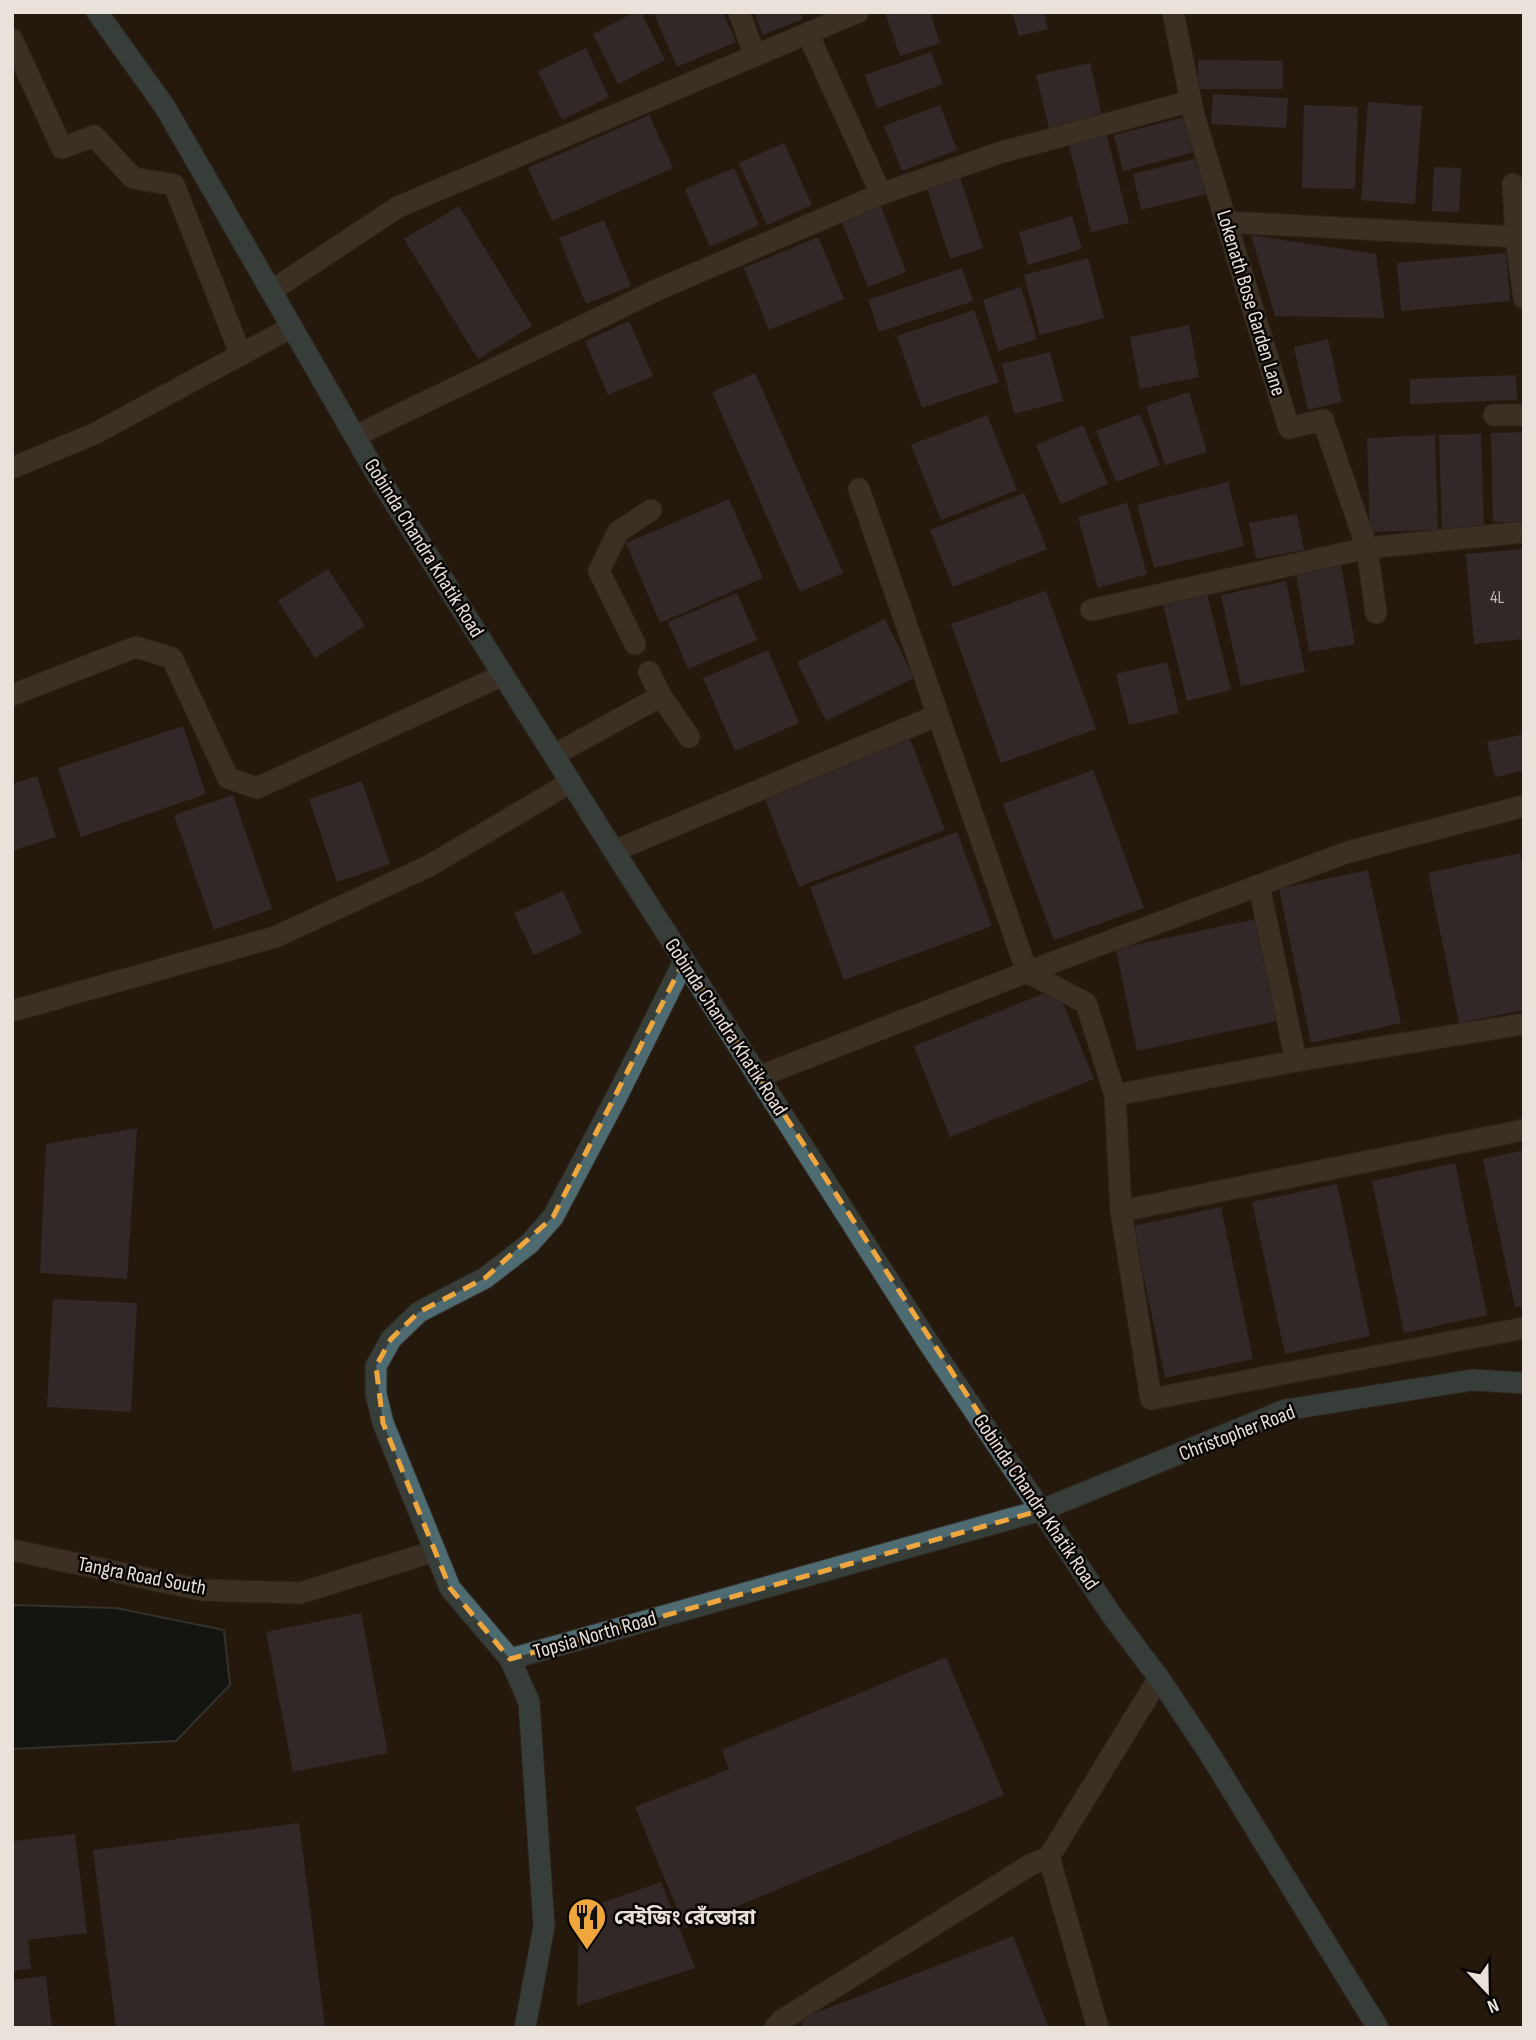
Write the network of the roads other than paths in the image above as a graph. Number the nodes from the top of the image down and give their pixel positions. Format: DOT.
graph roads {
  1 [pos="97,12"];
  2 [pos="739,12"];
  3 [pos="858,12"];
  4 [pos="1174,12"];
  5 [pos="808,34"];
  6 [pos="12,39"];
  7 [pos="755,56"];
  8 [pos="1191,101"];
  9 [pos="1513,184"];
  10 [pos="881,194"];
  11 [pos="1226,222"];
  12 [pos="1516,237"];
  13 [pos="271,291"];
  14 [pos="1524,298"];
  15 [pos="292,327"];
  16 [pos="241,355"];
  17 [pos="1494,415"];
  18 [pos="1524,415"];
  19 [pos="355,436"];
  20 [pos="12,468"];
  21 [pos="859,489"];
  22 [pos="651,510"];
  23 [pos="1524,531"];
  24 [pos="1367,548"];
  25 [pos="1091,610"];
  26 [pos="1376,613"];
  27 [pos="635,644"];
  28 [pos="649,672"];
  29 [pos="503,674"];
  30 [pos="12,695"];
  31 [pos="661,696"];
  32 [pos="937,715"];
  33 [pos="689,737"];
  34 [pos="554,755"];
  35 [pos="571,782"];
  36 [pos="1524,806"];
  37 [pos="614,851"];
  38 [pos="1259,886"];
  39 [pos="684,961"];
  40 [pos="1027,972"];
  41 [pos="12,1011"];
  42 [pos="1524,1024"];
  43 [pos="1296,1061"];
  44 [pos="758,1077"];
  45 [pos="1115,1095"];
  46 [pos="1524,1130"];
  47 [pos="1121,1211"];
  48 [pos="1524,1328"];
  49 [pos="1524,1383"];
  50 [pos="1042,1510"];
  51 [pos="12,1550"];
  52 [pos="435,1551"];
  53 [pos="510,1659"];
  54 [pos="1159,1678"];
  55 [pos="1049,1857"];
  56 [pos="525,2028"];
  57 [pos="775,2028"];
  58 [pos="1098,2028"];
  59 [pos="1378,2028"];
  1 -- 13 [label="main road, Gobinda Chandra Khatik Road"];
  2 -- 7 [label="street"];
  3 -- 5 [label="street"];
  4 -- 8 [label="street, Lokenath Bose Garden Lane"];
  5 -- 7 [label="street"];
  5 -- 10 [label="street"];
  6 -- 16 [label="street"];
  7 -- 13 [label="street"];
  8 -- 10 [label="street"];
  8 -- 11 [label="street, Lokenath Bose Garden Lane"];
  9 -- 12 [label="street"];
  10 -- 19 [label="street"];
  11 -- 12 [label="street"];
  11 -- 24 [label="street, Lokenath Bose Garden Lane"];
  12 -- 14 [label="street"];
  13 -- 15 [label="main road, Gobinda Chandra Khatik Road"];
  15 -- 16 [label="street"];
  15 -- 19 [label="main road, Gobinda Chandra Khatik Road"];
  16 -- 20 [label="street"];
  17 -- 18 [label="street"];
  19 -- 29 [label="main road, Gobinda Chandra Khatik Road"];
  21 -- 32 [label="street"];
  22 -- 27 [label="street"];
  23 -- 24 [label="street"];
  24 -- 25 [label="street"];
  24 -- 26 [label="street, Lokenath Bose Garden Lane"];
  28 -- 31 [label="street"];
  29 -- 30 [label="street"];
  29 -- 34 [label="main road, Gobinda Chandra Khatik Road"];
  31 -- 33 [label="street"];
  31 -- 34 [label="street"];
  32 -- 37 [label="street"];
  32 -- 40 [label="street"];
  34 -- 35 [label="main road, Gobinda Chandra Khatik Road"];
  35 -- 37 [label="main road, Gobinda Chandra Khatik Road"];
  35 -- 41 [label="street"];
  36 -- 38 [label="street"];
  37 -- 39 [label="main road, Gobinda Chandra Khatik Road"];
  38 -- 40 [label="street"];
  38 -- 43 [label="street"];
  39 -- 44 [label="main road, Gobinda Chandra Khatik Road"];
  39 -- 52 [label="main road"];
  40 -- 44 [label="street"];
  40 -- 45 [label="street"];
  42 -- 43 [label="street"];
  43 -- 45 [label="street"];
  44 -- 50 [label="main road, Gobinda Chandra Khatik Road"];
  45 -- 47 [label="street"];
  46 -- 47 [label="street"];
  47 -- 48 [label="street"];
  49 -- 50 [label="main road, Christopher Road"];
  50 -- 53 [label="main road, Topsia North Road"];
  50 -- 54 [label="main road, Gobinda Chandra Khatik Road"];
  51 -- 52 [label="street, Tangra Road South"];
  52 -- 53 [label="main road"];
  53 -- 56 [label="main road, Topsia North Road"];
  54 -- 55 [label="street"];
  54 -- 59 [label="main road, Gobinda Chandra Khatik Road"];
  55 -- 57 [label="street"];
  55 -- 58 [label="street"];
}
